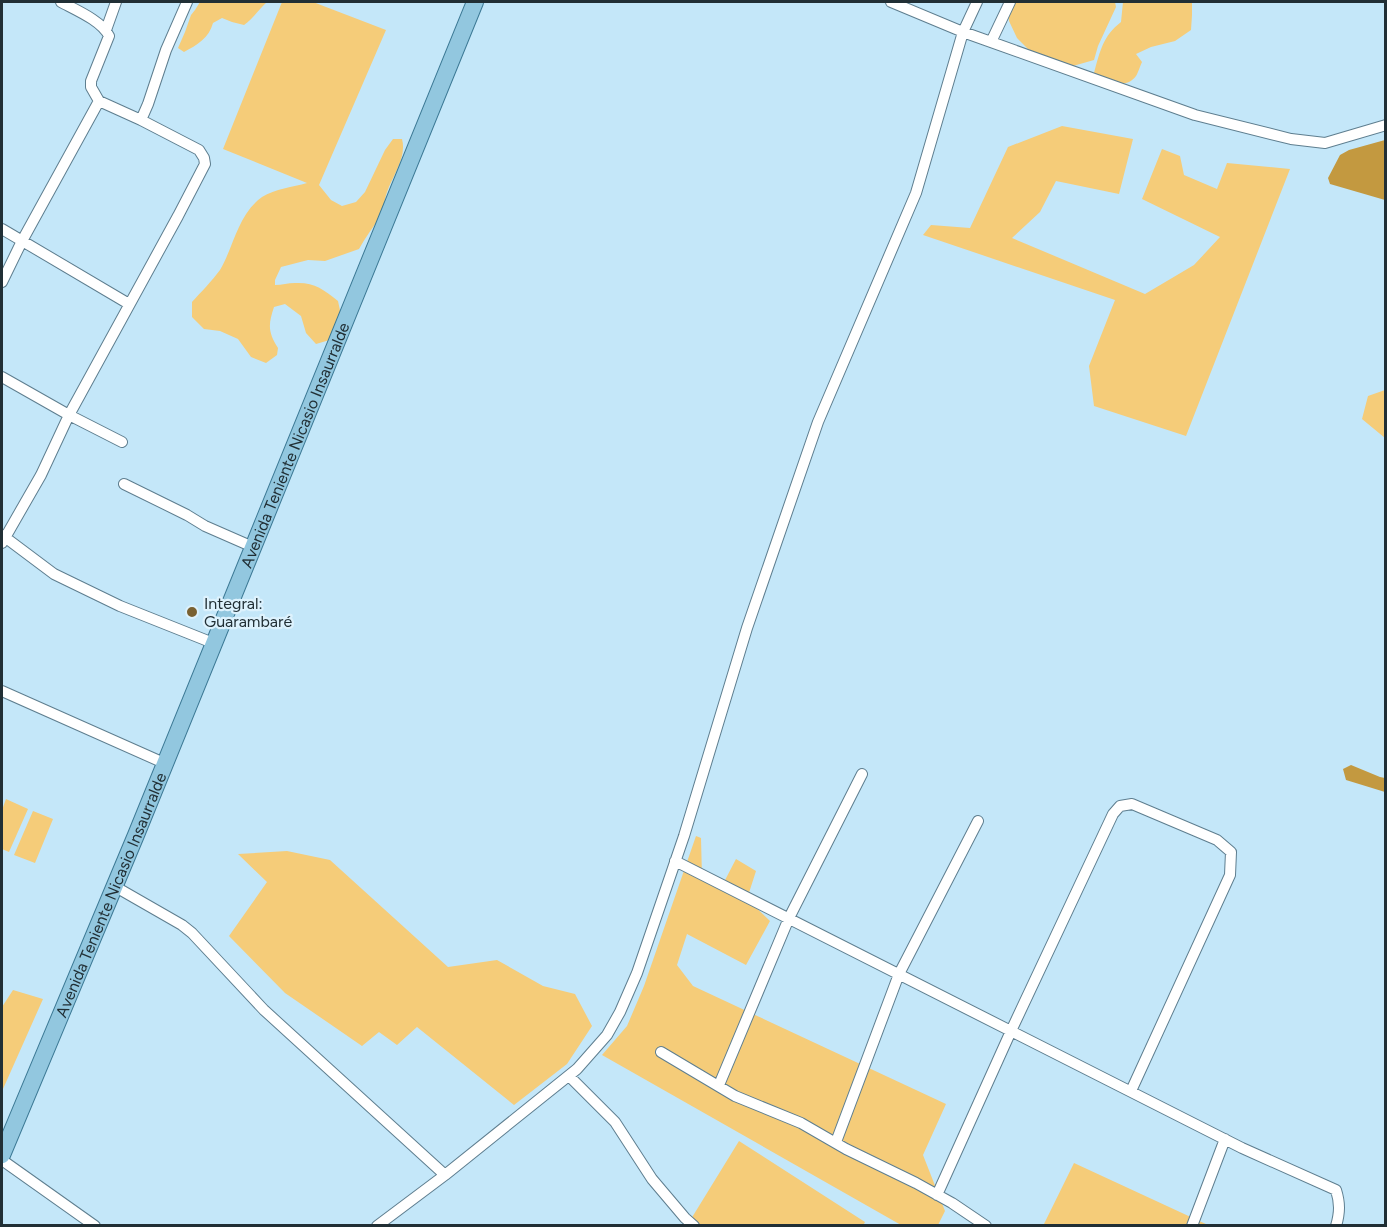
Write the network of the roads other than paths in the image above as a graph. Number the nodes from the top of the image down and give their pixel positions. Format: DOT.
graph roads {
  1 [pos="61,2"];
  2 [pos="116,2"];
  3 [pos="187,2"];
  4 [pos="475,2"];
  5 [pos="891,2"];
  6 [pos="977,2"];
  7 [pos="1010,2"];
  8 [pos="106,30"];
  9 [pos="963,32"];
  10 [pos="991,42"];
  11 [pos="99,101"];
  12 [pos="141,120"];
  13 [pos="1386,124"];
  14 [pos="2,229"];
  15 [pos="22,241"];
  16 [pos="2,282"];
  17 [pos="129,304"];
  18 [pos="2,376"];
  19 [pos="69,415"];
  20 [pos="122,442"];
  21 [pos="124,484"];
  22 [pos="2,538"];
  23 [pos="253,547"];
  24 [pos="213,643"];
  25 [pos="2,691"];
  26 [pos="164,764"];
  27 [pos="862,774"];
  28 [pos="978,821"];
  29 [pos="675,861"];
  30 [pos="114,886"];
  31 [pos="789,918"];
  32 [pos="899,974"];
  33 [pos="1011,1031"];
  34 [pos="661,1052"];
  35 [pos="569,1076"];
  36 [pos="718,1085"];
  37 [pos="1131,1092"];
  38 [pos="1226,1139"];
  39 [pos="836,1142"];
  40 [pos="2,1155"];
  41 [pos="2,1160"];
  42 [pos="445,1175"];
  43 [pos="937,1195"];
  44 [pos="96,1226"];
  45 [pos="377,1226"];
  46 [pos="694,1226"];
  47 [pos="986,1226"];
  48 [pos="1192,1226"];
  49 [pos="1336,1226"];
  1 -- 8 [label="street"];
  2 -- 8 [label="street"];
  3 -- 12 [label="street"];
  4 -- 23 [label="main road, Avenida Teniente Nicasio Insaurralde"];
  5 -- 9 [label="street"];
  6 -- 9 [label="street"];
  7 -- 10 [label="street"];
  8 -- 11 [label="street"];
  9 -- 10 [label="street"];
  9 -- 29 [label="street"];
  10 -- 13 [label="street"];
  11 -- 12 [label="street"];
  11 -- 15 [label="street"];
  12 -- 17 [label="street"];
  14 -- 15 [label="street"];
  15 -- 16 [label="street"];
  15 -- 17 [label="street"];
  17 -- 19 [label="street"];
  18 -- 19 [label="street"];
  19 -- 20 [label="street"];
  19 -- 22 [label="street"];
  21 -- 23 [label="street"];
  22 -- 24 [label="street"];
  23 -- 24 [label="main road, Avenida Teniente Nicasio Insaurralde"];
  24 -- 26 [label="main road, Avenida Teniente Nicasio Insaurralde"];
  25 -- 26 [label="street"];
  26 -- 30 [label="main road, Avenida Teniente Nicasio Insaurralde"];
  27 -- 31 [label="street"];
  28 -- 32 [label="street"];
  29 -- 31 [label="street"];
  29 -- 35 [label="street"];
  30 -- 40 [label="main road, Avenida Teniente Nicasio Insaurralde"];
  30 -- 42 [label="street"];
  31 -- 32 [label="street"];
  31 -- 36 [label="street"];
  32 -- 33 [label="street"];
  32 -- 39 [label="street"];
  33 -- 37 [label="street"];
  33 -- 37 [label="street"];
  33 -- 43 [label="street"];
  34 -- 36 [label="street"];
  35 -- 42 [label="street"];
  35 -- 46 [label="street"];
  36 -- 39 [label="street"];
  37 -- 38 [label="street"];
  38 -- 48 [label="street"];
  38 -- 49 [label="street"];
  39 -- 43 [label="street"];
  41 -- 44 [label="street"];
  42 -- 45 [label="street"];
  43 -- 47 [label="street"];
}
